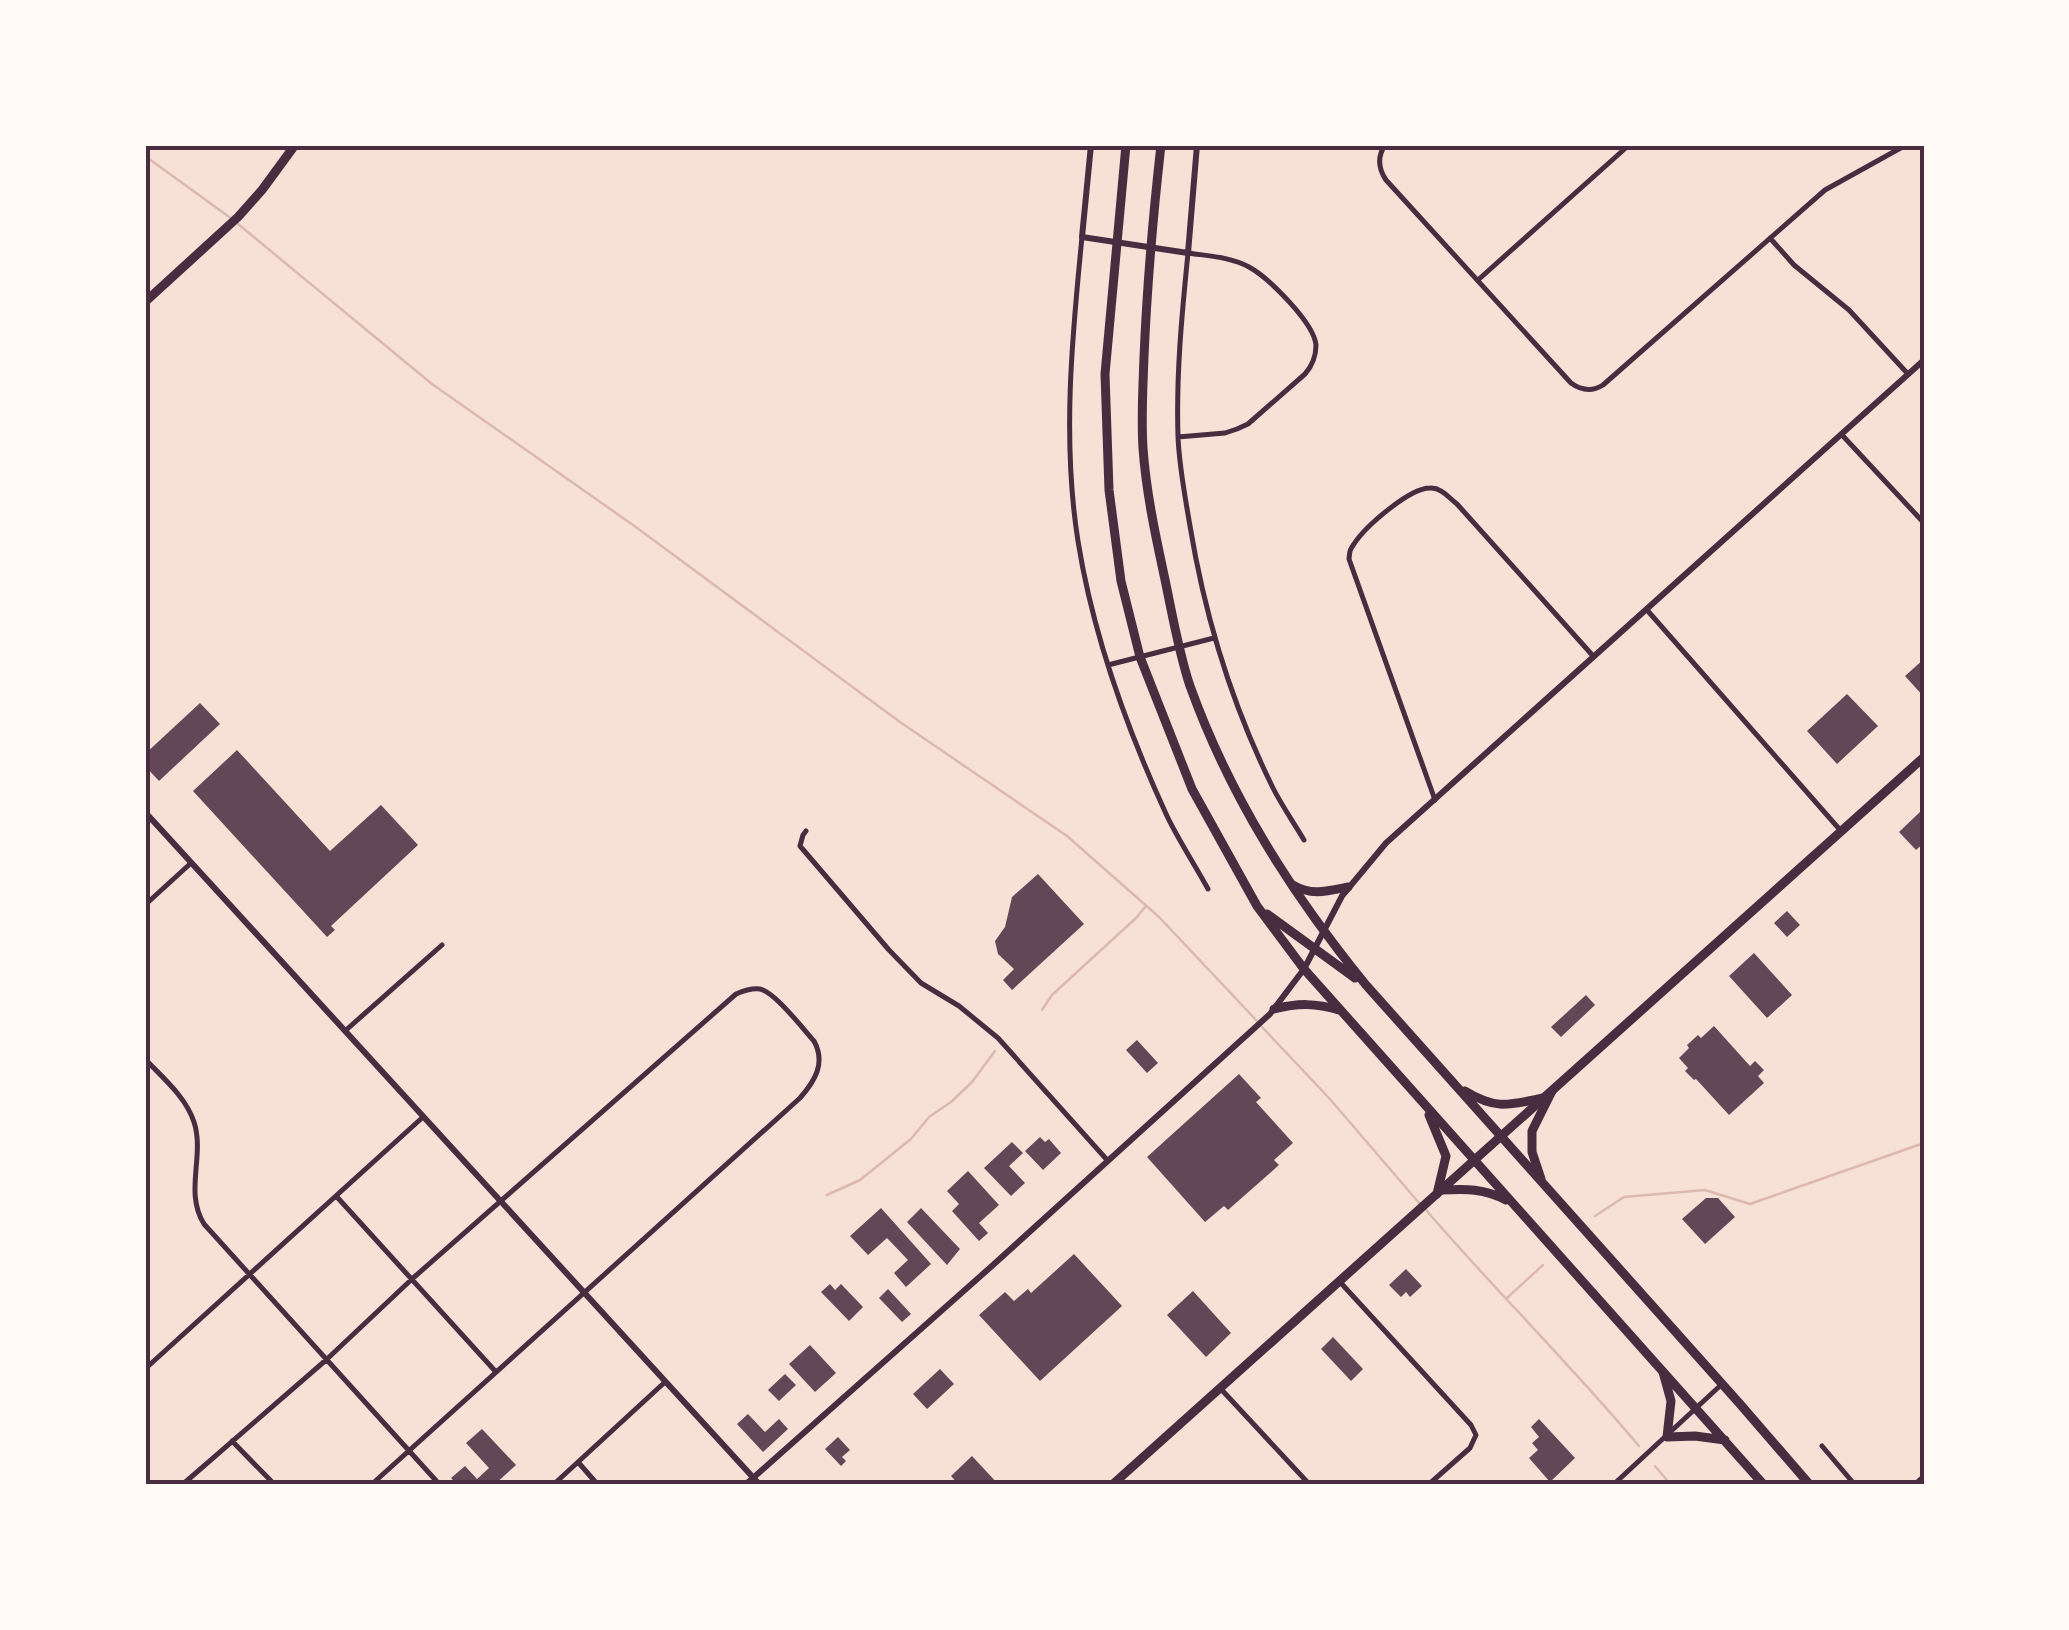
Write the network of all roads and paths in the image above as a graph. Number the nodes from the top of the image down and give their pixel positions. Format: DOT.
graph roads {
  1 [pos="295,145"];
  2 [pos="1091,145"];
  3 [pos="1126,145"];
  4 [pos="1160,145"];
  5 [pos="1197,145"];
  6 [pos="1629,145"];
  7 [pos="1906,145"];
  8 [pos="1383,148"];
  9 [pos="1891,148"];
  10 [pos="1082,237"];
  11 [pos="1770,238"];
  12 [pos="1118,242"];
  13 [pos="1150,247"];
  14 [pos="1188,252"];
  15 [pos="1478,280"];
  16 [pos="145,302"];
  17 [pos="1924,360"];
  18 [pos="1908,374"];
  19 [pos="1842,435"];
  20 [pos="1178,437"];
  21 [pos="1924,523"];
  22 [pos="1646,610"];
  23 [pos="1214,638"];
  24 [pos="1179,648"];
  25 [pos="1140,657"];
  26 [pos="1594,657"];
  27 [pos="1108,665"];
  28 [pos="1924,757"];
  29 [pos="1435,800"];
  30 [pos="145,812"];
  31 [pos="806,831"];
  32 [pos="1841,832"];
  33 [pos="1304,840"];
  34 [pos="192,863"];
  35 [pos="1289,882"];
  36 [pos="1348,888"];
  37 [pos="1208,890"];
  38 [pos="145,905"];
  39 [pos="1257,906"];
  40 [pos="1323,932"];
  41 [pos="442,945"];
  42 [pos="1314,950"];
  43 [pos="1304,970"];
  44 [pos="1366,985"];
  45 [pos="1339,1010"];
  46 [pos="1272,1011"];
  47 [pos="345,1032"];
  48 [pos="145,1058"];
  49 [pos="1455,1085"];
  50 [pos="1548,1095"];
  51 [pos="1423,1104"];
  52 [pos="424,1117"];
  53 [pos="1501,1136"];
  54 [pos="1474,1160"];
  55 [pos="1108,1162"];
  56 [pos="1542,1182"];
  57 [pos="1437,1194"];
  58 [pos="337,1197"];
  59 [pos="501,1202"];
  60 [pos="1513,1204"];
  61 [pos="250,1275"];
  62 [pos="412,1279"];
  63 [pos="1340,1282"];
  64 [pos="585,1294"];
  65 [pos="326,1360"];
  66 [pos="145,1368"];
  67 [pos="1662,1370"];
  68 [pos="497,1374"];
  69 [pos="665,1382"];
  70 [pos="1722,1384"];
  71 [pos="1220,1388"];
  72 [pos="1698,1408"];
  73 [pos="1667,1437"];
  74 [pos="1726,1440"];
  75 [pos="232,1441"];
  76 [pos="1822,1446"];
  77 [pos="409,1452"];
  78 [pos="578,1462"];
  79 [pos="1924,1476"];
  80 [pos="753,1478"];
  81 [pos="182,1485"];
  82 [pos="275,1485"];
  83 [pos="371,1485"];
  84 [pos="440,1485"];
  85 [pos="553,1485"];
  86 [pos="598,1485"];
  87 [pos="745,1485"];
  88 [pos="760,1485"];
  89 [pos="1112,1485"];
  90 [pos="1310,1485"];
  91 [pos="1428,1485"];
  92 [pos="1614,1485"];
  93 [pos="1764,1485"];
  94 [pos="1810,1485"];
  95 [pos="1855,1485"];
  96 [pos="1914,1485"];
  1 -- 16 [label="main road"];
  2 -- 10 [label="street"];
  3 -- 12 [label="main road"];
  4 -- 13 [label="main road"];
  5 -- 14 [label="street"];
  6 -- 15 [label="street"];
  7 -- 9 [label="street"];
  8 -- 15 [label="street"];
  9 -- 11 [label="street"];
  10 -- 12 [label="street"];
  10 -- 27 [label="street"];
  11 -- 15 [label="street"];
  11 -- 18 [label="street"];
  12 -- 13 [label="street"];
  12 -- 25 [label="main road"];
  13 -- 14 [label="street"];
  13 -- 24 [label="main road"];
  14 -- 20 [label="street"];
  14 -- 20 [label="street"];
  17 -- 18 [label="street"];
  18 -- 19 [label="street"];
  19 -- 21 [label="street"];
  19 -- 22 [label="street"];
  20 -- 23 [label="street"];
  22 -- 26 [label="street"];
  22 -- 32 [label="street"];
  23 -- 24 [label="street"];
  23 -- 33 [label="street"];
  24 -- 25 [label="street"];
  24 -- 35 [label="main road"];
  25 -- 27 [label="street"];
  25 -- 39 [label="main road"];
  26 -- 29 [label="street"];
  26 -- 29 [label="street"];
  27 -- 37 [label="street"];
  28 -- 32 [label="main road"];
  29 -- 36 [label="street"];
  30 -- 34 [label="street"];
  31 -- 55 [label="street"];
  32 -- 50 [label="main road"];
  34 -- 38 [label="street"];
  34 -- 47 [label="street"];
  35 -- 36 [label="main road"];
  35 -- 40 [label="main road"];
  36 -- 40 [label="street"];
  39 -- 42 [label="main road"];
  39 -- 43 [label="main road"];
  40 -- 42 [label="street"];
  40 -- 44 [label="main road"];
  41 -- 47 [label="street"];
  42 -- 43 [label="street"];
  42 -- 44 [label="main road"];
  43 -- 45 [label="main road"];
  43 -- 46 [label="street"];
  44 -- 49 [label="main road"];
  45 -- 46 [label="main road"];
  45 -- 51 [label="main road"];
  46 -- 55 [label="street"];
  47 -- 52 [label="street"];
  48 -- 61 [label="street"];
  49 -- 50 [label="main road"];
  49 -- 53 [label="main road"];
  50 -- 53 [label="main road"];
  50 -- 56 [label="main road"];
  51 -- 54 [label="main road"];
  51 -- 57 [label="main road"];
  52 -- 58 [label="street"];
  52 -- 59 [label="street"];
  53 -- 54 [label="main road"];
  53 -- 56 [label="main road"];
  54 -- 57 [label="main road"];
  54 -- 60 [label="main road"];
  55 -- 80 [label="street"];
  56 -- 70 [label="main road"];
  57 -- 60 [label="main road"];
  57 -- 63 [label="main road"];
  58 -- 61 [label="street"];
  58 -- 62 [label="street"];
  59 -- 62 [label="street"];
  59 -- 64 [label="street"];
  59 -- 64 [label="street"];
  60 -- 67 [label="main road"];
  61 -- 65 [label="street"];
  61 -- 66 [label="street"];
  62 -- 65 [label="street"];
  62 -- 68 [label="street"];
  63 -- 71 [label="main road"];
  63 -- 91 [label="street"];
  64 -- 68 [label="street"];
  64 -- 69 [label="street"];
  65 -- 75 [label="street"];
  65 -- 77 [label="street"];
  67 -- 72 [label="main road"];
  67 -- 73 [label="main road"];
  68 -- 77 [label="street"];
  69 -- 78 [label="street"];
  69 -- 80 [label="street"];
  70 -- 72 [label="street"];
  70 -- 94 [label="main road"];
  71 -- 89 [label="main road"];
  71 -- 90 [label="street"];
  72 -- 73 [label="street"];
  72 -- 74 [label="main road"];
  73 -- 74 [label="main road"];
  73 -- 92 [label="street"];
  74 -- 93 [label="main road"];
  75 -- 81 [label="street"];
  75 -- 82 [label="street"];
  76 -- 95 [label="street"];
  77 -- 83 [label="street"];
  77 -- 84 [label="street"];
  78 -- 85 [label="street"];
  78 -- 86 [label="street"];
  79 -- 96 [label="street"];
  80 -- 87 [label="street"];
  80 -- 88 [label="street"];
}
